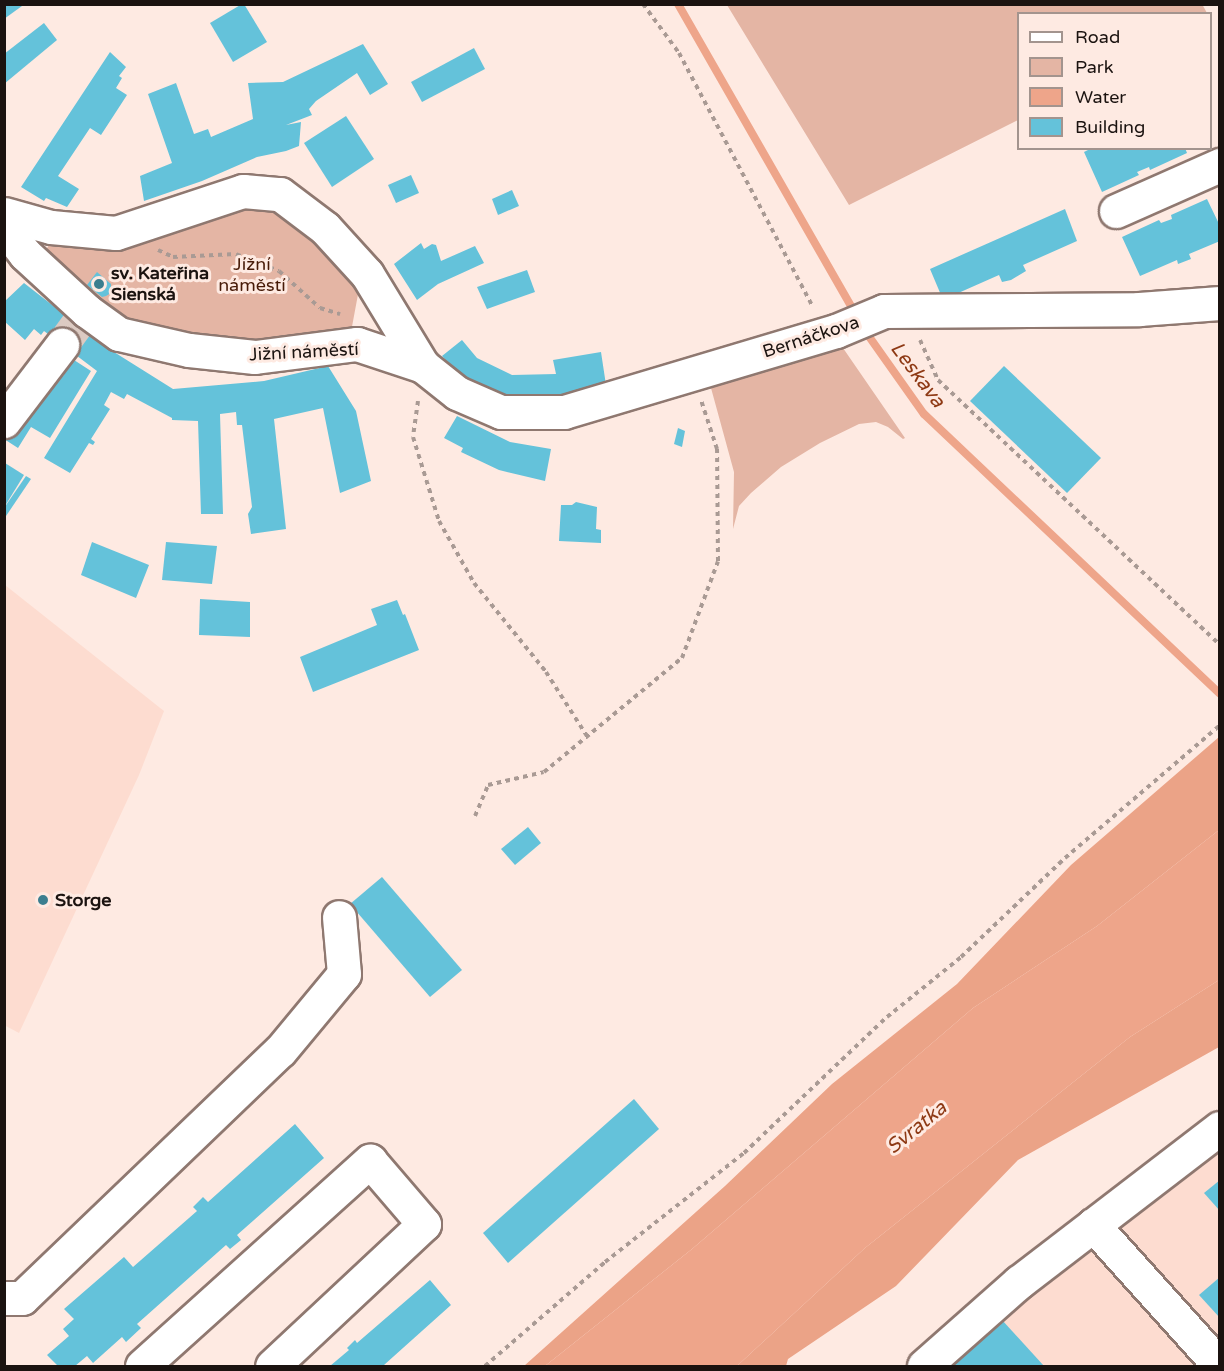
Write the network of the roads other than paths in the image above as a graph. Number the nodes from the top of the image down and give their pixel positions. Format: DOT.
graph roads {
  1 [pos="1220,165"];
  2 [pos="1116,211"];
  3 [pos="4,214"];
  4 [pos="4,227"];
  5 [pos="1220,303"];
  6 [pos="75,327"];
  7 [pos="423,366"];
  8 [pos="4,421"];
  9 [pos="339,917"];
  10 [pos="1220,1128"];
  11 [pos="1093,1225"];
  12 [pos="4,1298"];
  13 [pos="142,1366"];
  14 [pos="272,1366"];
  15 [pos="924,1366"];
  16 [pos="1220,1366"];
  1 -- 2 [label="street"];
  3 -- 7 [label="street"];
  4 -- 6 [label="street, Jižní náměstí"];
  5 -- 7 [label="street, Bernáčkova"];
  6 -- 7 [label="street, Jižní náměstí"];
  6 -- 8 [label="street"];
  9 -- 12 [label="street"];
  10 -- 11 [label="street"];
  11 -- 15 [label="street"];
  11 -- 16 [label="street"];
  13 -- 14 [label="street"];
}
